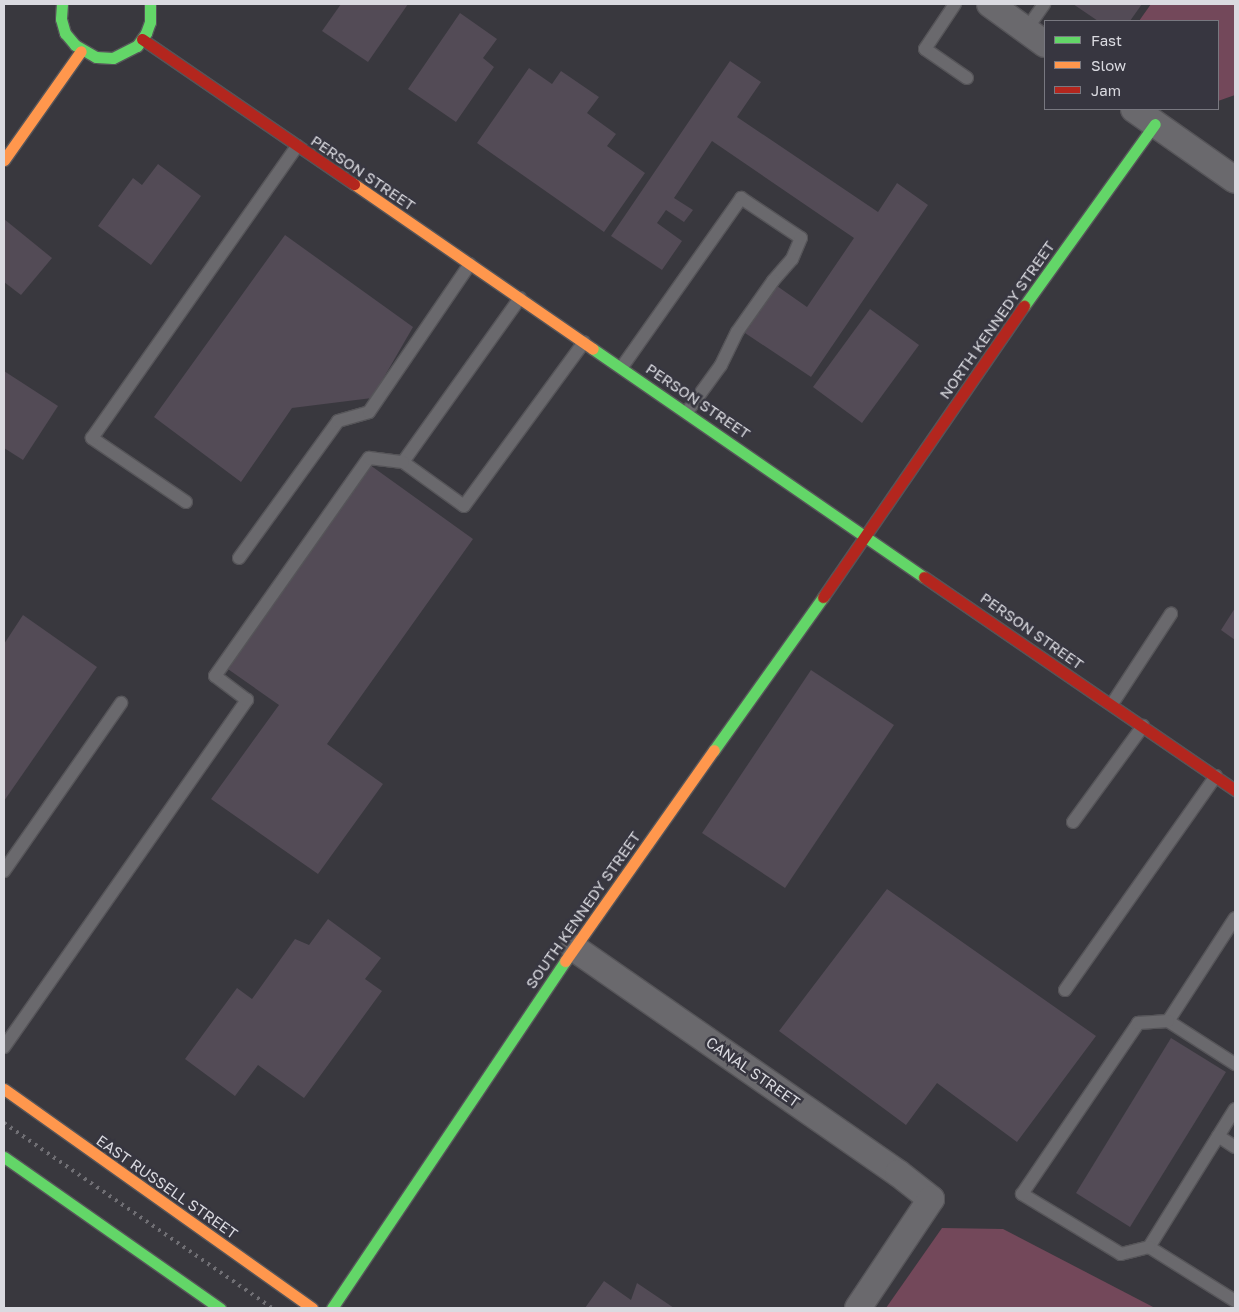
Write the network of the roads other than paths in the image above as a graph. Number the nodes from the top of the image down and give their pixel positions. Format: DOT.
graph roads {
  1 [pos="62,4"];
  2 [pos="150,4"];
  3 [pos="955,4"];
  4 [pos="990,4"];
  5 [pos="1044,4"];
  6 [pos="1036,37"];
  7 [pos="142,39"];
  8 [pos="81,51"];
  9 [pos="967,78"];
  10 [pos="1135,110"];
  11 [pos="1154,124"];
  12 [pos="297,146"];
  13 [pos="4,160"];
  14 [pos="1235,180"];
  15 [pos="470,264"];
  16 [pos="520,298"];
  17 [pos="584,342"];
  18 [pos="622,367"];
  19 [pos="687,412"];
  20 [pos="403,462"];
  21 [pos="186,502"];
  22 [pos="868,535"];
  23 [pos="239,558"];
  24 [pos="1171,614"];
  25 [pos="121,704"];
  26 [pos="1112,704"];
  27 [pos="1143,726"];
  28 [pos="1216,776"];
  29 [pos="1235,790"];
  30 [pos="1073,822"];
  31 [pos="4,871"];
  32 [pos="1235,918"];
  33 [pos="574,948"];
  34 [pos="1065,990"];
  35 [pos="1168,1021"];
  36 [pos="4,1047"];
  37 [pos="1235,1064"];
  38 [pos="4,1089"];
  39 [pos="1235,1109"];
  40 [pos="1218,1136"];
  41 [pos="1235,1146"];
  42 [pos="4,1157"];
  43 [pos="1149,1247"];
  44 [pos="1235,1301"];
  45 [pos="216,1307"];
  46 [pos="312,1308"];
  47 [pos="332,1308"];
  48 [pos="858,1308"];
  1 -- 8 [label="main road"];
  2 -- 7 [label="main road"];
  3 -- 9 [label="lane"];
  4 -- 6 [label="street"];
  5 -- 6 [label="lane"];
  7 -- 8 [label="main road"];
  7 -- 12 [label="main road, PERSON STREET"];
  8 -- 13 [label="main road"];
  10 -- 11 [label="street"];
  11 -- 14 [label="street"];
  11 -- 22 [label="main road, NORTH KENNEDY STREET"];
  12 -- 15 [label="main road, PERSON STREET"];
  12 -- 21 [label="lane"];
  15 -- 16 [label="main road, PERSON STREET"];
  15 -- 23 [label="lane"];
  16 -- 17 [label="main road, PERSON STREET"];
  16 -- 20 [label="lane"];
  17 -- 18 [label="main road, PERSON STREET"];
  17 -- 20 [label="lane"];
  18 -- 19 [label="main road, PERSON STREET"];
  18 -- 19 [label="lane"];
  19 -- 22 [label="main road, PERSON STREET"];
  20 -- 36 [label="lane"];
  22 -- 26 [label="main road, PERSON STREET"];
  22 -- 33 [label="main road, SOUTH KENNEDY STREET"];
  24 -- 26 [label="lane"];
  25 -- 31 [label="lane"];
  26 -- 27 [label="main road, PERSON STREET"];
  27 -- 28 [label="main road, PERSON STREET"];
  27 -- 30 [label="lane"];
  28 -- 29 [label="main road, PERSON STREET"];
  28 -- 34 [label="lane"];
  32 -- 35 [label="lane"];
  33 -- 47 [label="main road, SOUTH KENNEDY STREET"];
  33 -- 48 [label="street, CANAL STREET"];
  35 -- 37 [label="lane"];
  35 -- 43 [label="lane"];
  38 -- 46 [label="main road, EAST RUSSELL STREET"];
  39 -- 40 [label="lane"];
  40 -- 41 [label="lane"];
  40 -- 43 [label="lane"];
  42 -- 45 [label="main road"];
  43 -- 44 [label="lane"];
}
